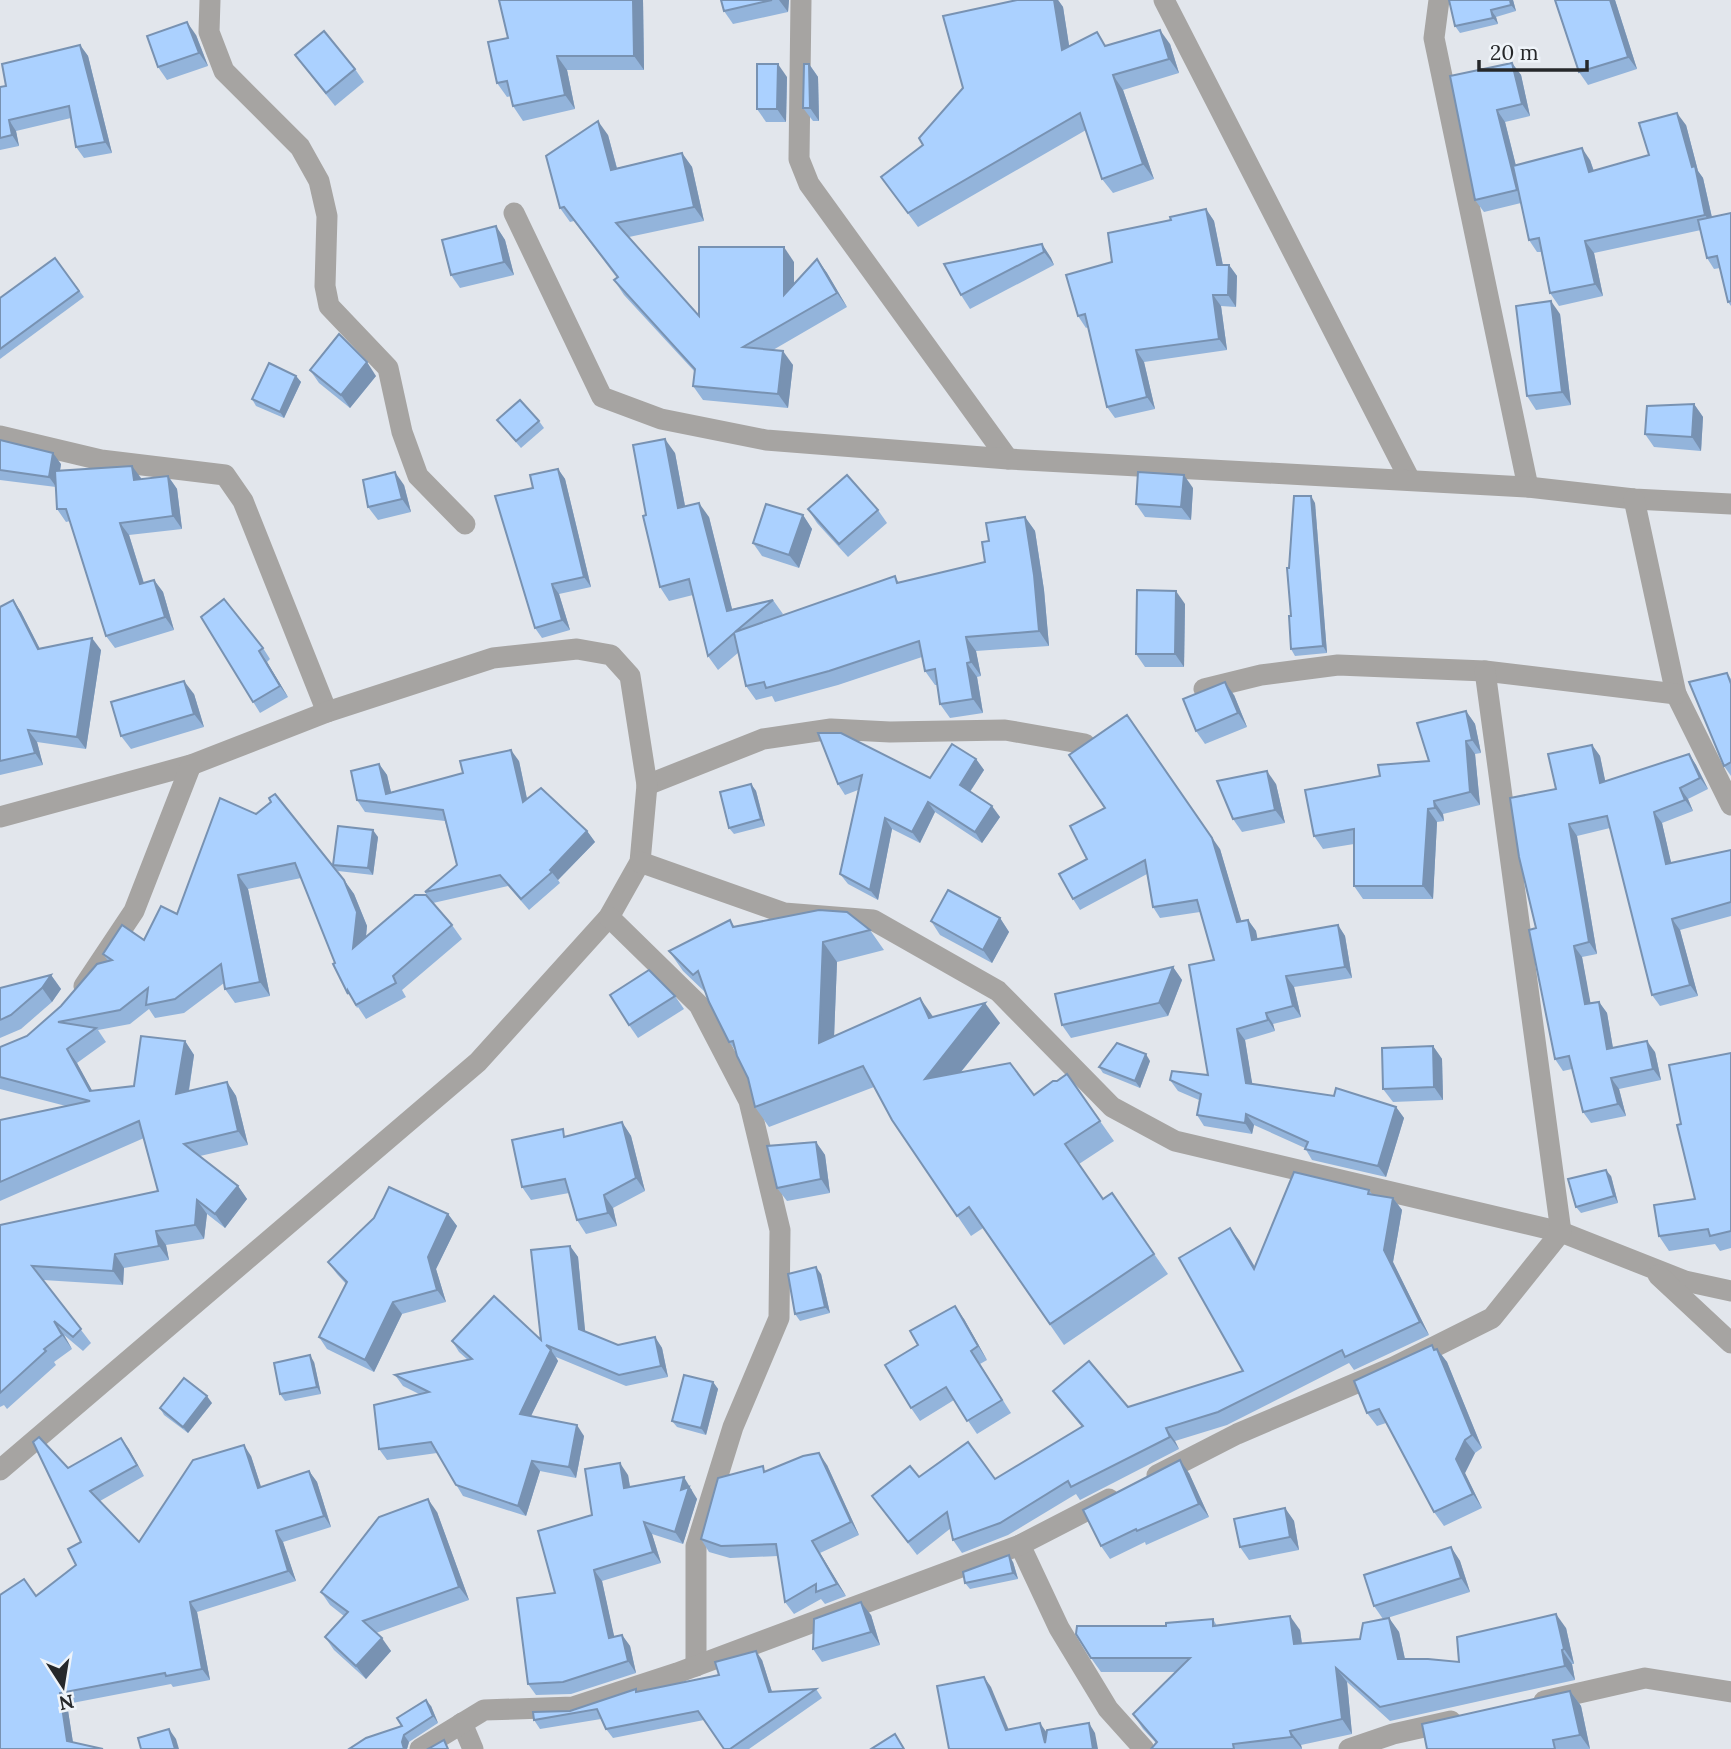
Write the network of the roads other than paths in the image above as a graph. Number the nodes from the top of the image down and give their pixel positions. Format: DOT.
graph roads {
  1 [pos="210,0"];
  2 [pos="801,0"];
  3 [pos="1164,0"];
  4 [pos="1439,0"];
  5 [pos="514,213"];
  6 [pos="0,436"];
  7 [pos="1009,459"];
  8 [pos="1410,480"];
  9 [pos="1528,487"];
  10 [pos="1633,499"];
  11 [pos="1731,504"];
  12 [pos="465,524"];
  13 [pos="1485,671"];
  14 [pos="1204,689"];
  15 [pos="1676,694"];
  16 [pos="327,712"];
  17 [pos="1085,744"];
  18 [pos="191,765"];
  19 [pos="647,785"];
  20 [pos="1731,805"];
  21 [pos="0,817"];
  22 [pos="640,862"];
  23 [pos="610,917"];
  24 [pos="69,1002"];
  25 [pos="1561,1232"];
  26 [pos="1646,1264"];
  27 [pos="1731,1291"];
  28 [pos="1731,1343"];
  29 [pos="0,1470"];
  30 [pos="1020,1545"];
  31 [pos="696,1666"];
  32 [pos="1731,1692"];
  33 [pos="1526,1705"];
  34 [pos="1473,1717"];
  35 [pos="462,1723"];
  36 [pos="420,1749"];
  37 [pos="473,1749"];
  38 [pos="1143,1749"];
  39 [pos="1349,1749"];
  1 -- 12 [label="street"];
  2 -- 7 [label="street"];
  3 -- 8 [label="street"];
  4 -- 9 [label="street"];
  5 -- 7 [label="street"];
  6 -- 16 [label="street"];
  7 -- 8 [label="street"];
  8 -- 9 [label="street"];
  9 -- 10 [label="street"];
  10 -- 11 [label="street"];
  10 -- 15 [label="street"];
  13 -- 14 [label="street"];
  13 -- 15 [label="street"];
  13 -- 25 [label="street"];
  15 -- 20 [label="street"];
  16 -- 18 [label="street"];
  16 -- 19 [label="street"];
  17 -- 19 [label="street"];
  18 -- 21 [label="street"];
  18 -- 24 [label="street"];
  19 -- 22 [label="street"];
  22 -- 23 [label="street"];
  22 -- 25 [label="street"];
  23 -- 29 [label="street"];
  23 -- 31 [label="street"];
  25 -- 26 [label="street"];
  25 -- 30 [label="street"];
  26 -- 27 [label="street"];
  26 -- 28 [label="street"];
  30 -- 31 [label="street"];
  30 -- 38 [label="street"];
  31 -- 35 [label="street"];
  32 -- 33 [label="street"];
  34 -- 39 [label="street"];
  35 -- 36 [label="street"];
  35 -- 37 [label="street"];
}
